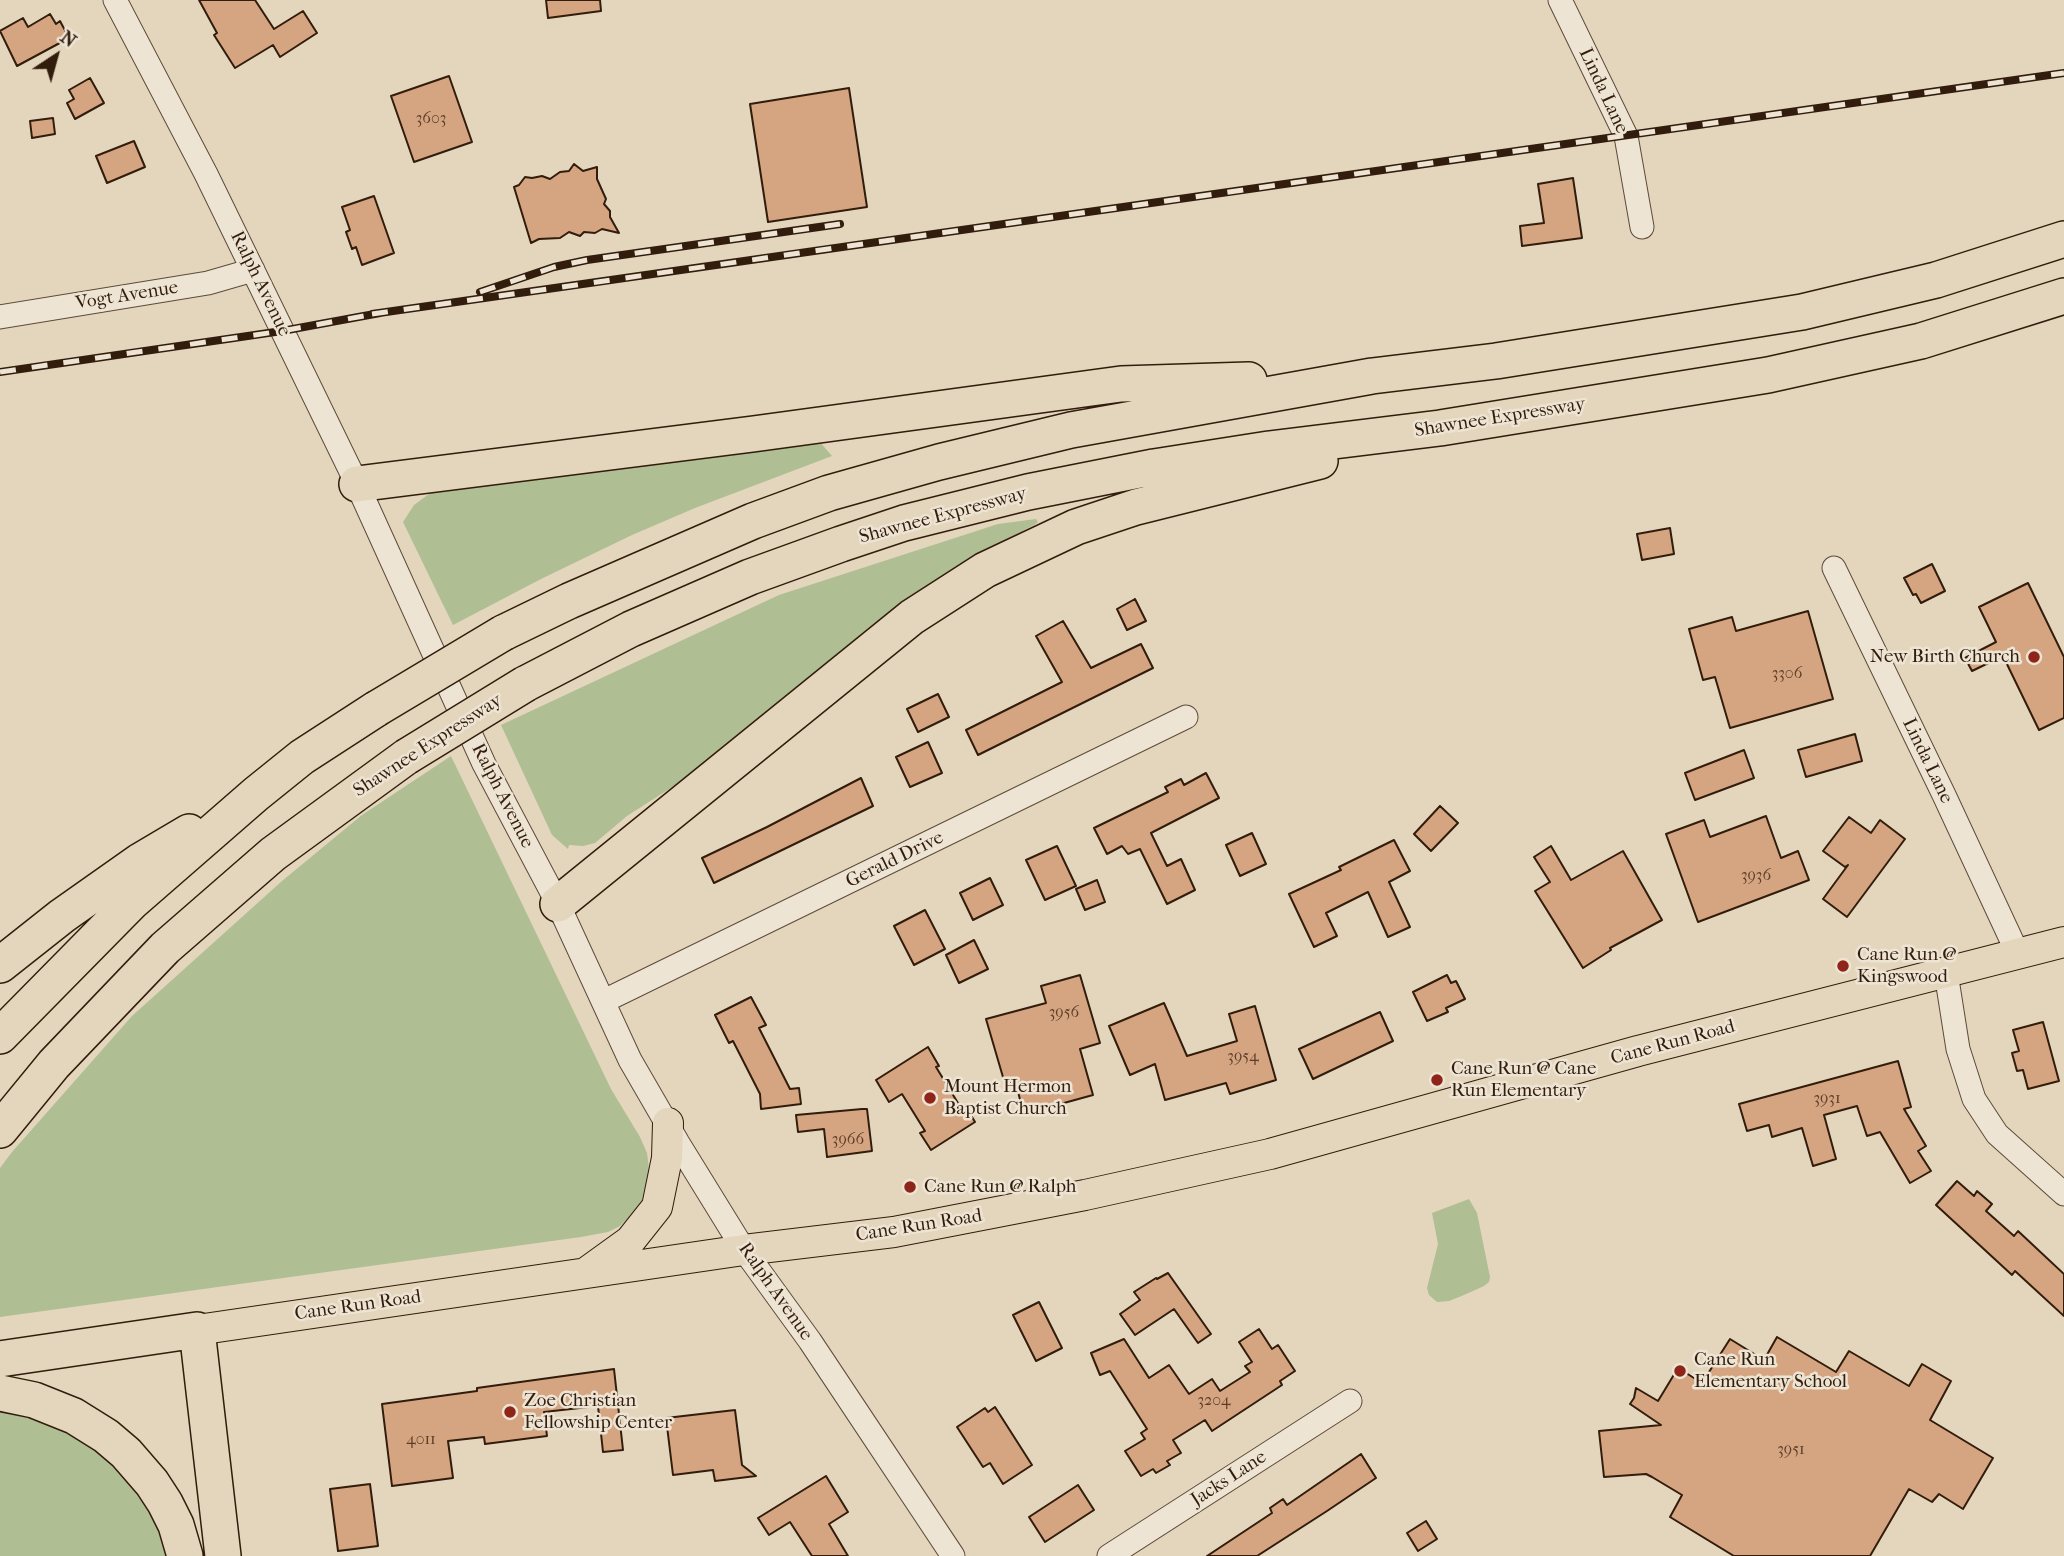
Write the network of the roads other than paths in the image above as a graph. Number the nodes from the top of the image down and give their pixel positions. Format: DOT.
graph roads {
  1 [pos="115,0"];
  2 [pos="1560,0"];
  3 [pos="1642,226"];
  4 [pos="2064,239"];
  5 [pos="253,270"];
  6 [pos="2064,296"];
  7 [pos="0,317"];
  8 [pos="1372,376"];
  9 [pos="1440,428"];
  10 [pos="357,484"];
  11 [pos="1834,568"];
  12 [pos="1186,717"];
  13 [pos="256,794"];
  14 [pos="558,904"];
  15 [pos="2064,942"];
  16 [pos="2018,954"];
  17 [pos="0,965"];
  18 [pos="1946,973"];
  19 [pos="604,1001"];
  20 [pos="0,1036"];
  21 [pos="668,1123"];
  22 [pos="0,1130"];
  23 [pos="2064,1194"];
  24 [pos="744,1250"];
  25 [pos="584,1274"];
  26 [pos="197,1331"];
  27 [pos="0,1359"];
  28 [pos="0,1393"];
  29 [pos="1350,1401"];
  30 [pos="185,1556"];
  31 [pos="223,1556"];
  32 [pos="953,1556"];
  33 [pos="1109,1556"];
  1 -- 5 [label="street, Ralph Avenue"];
  2 -- 3 [label="street, Linda Lane"];
  4 -- 8 [label="highway"];
  5 -- 7 [label="street, Vogt Avenue"];
  5 -- 10 [label="street, Ralph Avenue"];
  6 -- 9 [label="highway, Shawnee Expressway"];
  8 -- 10 [label="highway"];
  8 -- 13 [label="highway, bridge"];
  9 -- 14 [label="highway"];
  9 -- 22 [label="highway, Shawnee Expressway, bridge"];
  10 -- 14 [label="street, Ralph Avenue"];
  11 -- 16 [label="street, Linda Lane"];
  12 -- 19 [label="street, Gerald Drive"];
  13 -- 17 [label="highway"];
  13 -- 20 [label="highway"];
  14 -- 19 [label="street, Ralph Avenue"];
  15 -- 16 [label="main road, Cane Run Road"];
  16 -- 18 [label="main road, Cane Run Road"];
  18 -- 23 [label="street"];
  18 -- 24 [label="main road, Cane Run Road"];
  19 -- 21 [label="street, Ralph Avenue"];
  21 -- 24 [label="street, Ralph Avenue"];
  21 -- 25 [label="main road"];
  24 -- 25 [label="main road, Cane Run Road"];
  24 -- 32 [label="street, Ralph Avenue"];
  25 -- 26 [label="main road, Cane Run Road"];
  26 -- 27 [label="highway, Cane Run Road"];
  26 -- 31 [label="highway"];
  28 -- 30 [label="highway"];
  29 -- 33 [label="street, Jacks Lane"];
}
